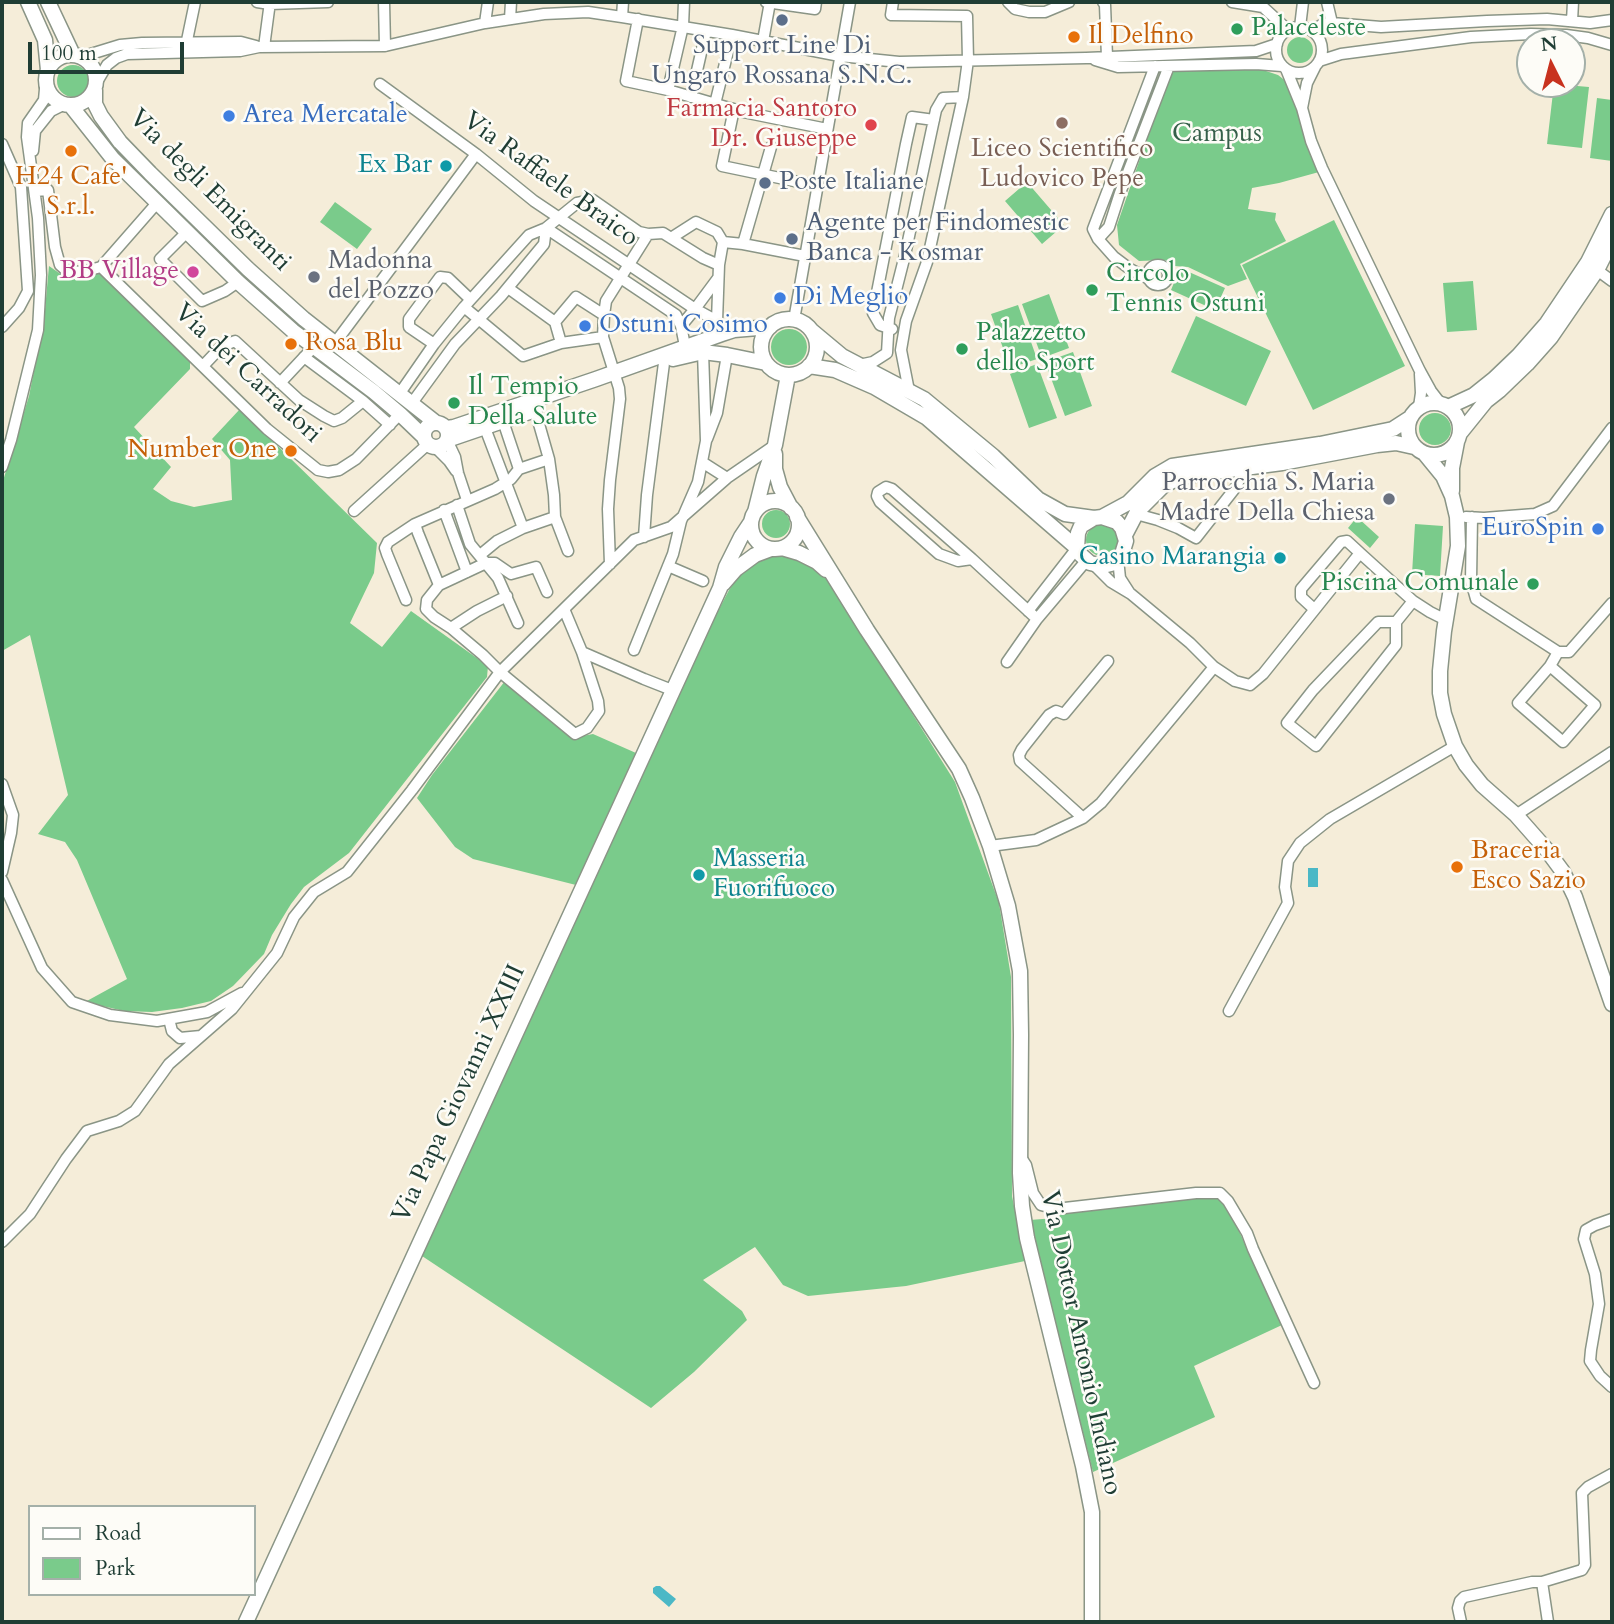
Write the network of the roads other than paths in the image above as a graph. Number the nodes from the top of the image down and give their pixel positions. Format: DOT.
graph roads {
  1 [pos="28,2"];
  2 [pos="48,2"];
  3 [pos="195,2"];
  4 [pos="257,2"];
  5 [pos="328,2"];
  6 [pos="383,2"];
  7 [pos="488,2"];
  8 [pos="511,2"];
  9 [pos="623,2"];
  10 [pos="684,2"];
  11 [pos="769,2"];
  12 [pos="816,2"];
  13 [pos="850,2"];
  14 [pos="892,2"];
  15 [pos="1008,2"];
  16 [pos="1069,2"];
  17 [pos="1103,2"];
  18 [pos="1232,2"];
  19 [pos="1303,2"];
  20 [pos="1327,2"];
  21 [pos="1573,2"];
  22 [pos="270,3"];
  23 [pos="1262,4"];
  24 [pos="545,8"];
  25 [pos="622,17"];
  26 [pos="510,19"];
  27 [pos="638,19"];
  28 [pos="1612,20"];
  29 [pos="1572,21"];
  30 [pos="485,23"];
  31 [pos="1332,23"];
  32 [pos="682,26"];
  33 [pos="1294,28"];
  34 [pos="706,31"];
  35 [pos="1312,31"];
  36 [pos="732,35"];
  37 [pos="763,41"];
  38 [pos="1276,44"];
  39 [pos="1612,45"];
  40 [pos="385,46"];
  41 [pos="261,47"];
  42 [pos="185,48"];
  43 [pos="77,56"];
  44 [pos="840,56"];
  45 [pos="1107,57"];
  46 [pos="1086,58"];
  47 [pos="968,60"];
  48 [pos="1317,64"];
  49 [pos="1155,66"];
  50 [pos="1169,66"];
  51 [pos="1284,68"];
  52 [pos="47,74"];
  53 [pos="380,84"];
  54 [pos="96,86"];
  55 [pos="668,90"];
  56 [pos="691,97"];
  57 [pos="963,97"];
  58 [pos="714,103"];
  59 [pos="67,105"];
  60 [pos="1302,108"];
  61 [pos="734,109"];
  62 [pos="934,120"];
  63 [pos="827,129"];
  64 [pos="2,144"];
  65 [pos="771,147"];
  66 [pos="476,154"];
  67 [pos="31,161"];
  68 [pos="763,175"];
  69 [pos="817,186"];
  70 [pos="35,191"];
  71 [pos="157,203"];
  72 [pos="1612,214"];
  73 [pos="558,217"];
  74 [pos="546,228"];
  75 [pos="187,232"];
  76 [pos="648,234"];
  77 [pos="671,238"];
  78 [pos="1098,239"];
  79 [pos="1612,240"];
  80 [pos="723,242"];
  81 [pos="743,244"];
  82 [pos="806,256"];
  83 [pos="628,265"];
  84 [pos="719,265"];
  85 [pos="101,267"];
  86 [pos="1597,270"];
  87 [pos="620,278"];
  88 [pos="718,278"];
  89 [pos="1149,279"];
  90 [pos="1612,281"];
  91 [pos="238,282"];
  92 [pos="508,288"];
  93 [pos="467,303"];
  94 [pos="695,309"];
  95 [pos="604,315"];
  96 [pos="479,319"];
  97 [pos="794,320"];
  98 [pos="555,322"];
  99 [pos="681,326"];
  100 [pos="2,327"];
  101 [pos="719,327"];
  102 [pos="769,327"];
  103 [pos="889,328"];
  104 [pos="812,331"];
  105 [pos="904,332"];
  106 [pos="603,337"];
  107 [pos="335,343"];
  108 [pos="561,343"];
  109 [pos="434,344"];
  110 [pos="685,346"];
  111 [pos="309,352"];
  112 [pos="703,352"];
  113 [pos="727,355"];
  114 [pos="664,363"];
  115 [pos="766,363"];
  116 [pos="859,365"];
  117 [pos="203,366"];
  118 [pos="809,366"];
  119 [pos="1420,371"];
  120 [pos="788,375"];
  121 [pos="615,377"];
  122 [pos="280,383"];
  123 [pos="909,391"];
  124 [pos="400,393"];
  125 [pos="363,401"];
  126 [pos="412,403"];
  127 [pos="1444,405"];
  128 [pos="535,410"];
  129 [pos="1415,412"];
  130 [pos="400,414"];
  131 [pos="503,421"];
  132 [pos="390,425"];
  133 [pos="485,428"];
  134 [pos="1612,428"];
  135 [pos="436,436"];
  136 [pos="1459,437"];
  137 [pos="706,441"];
  138 [pos="775,445"];
  139 [pos="1419,451"];
  140 [pos="548,459"];
  141 [pos="702,462"];
  142 [pos="2,467"];
  143 [pos="1244,468"];
  144 [pos="519,469"];
  145 [pos="727,478"];
  146 [pos="505,483"];
  147 [pos="1452,496"];
  148 [pos="462,503"];
  149 [pos="444,510"];
  150 [pos="354,511"];
  151 [pos="794,513"];
  152 [pos="1136,514"];
  153 [pos="555,517"];
  154 [pos="683,517"];
  155 [pos="753,517"];
  156 [pos="1098,517"];
  157 [pos="1464,517"];
  158 [pos="415,524"];
  159 [pos="523,528"];
  160 [pos="1125,535"];
  161 [pos="644,537"];
  162 [pos="777,548"];
  163 [pos="1077,548"];
  164 [pos="568,551"];
  165 [pos="1360,553"];
  166 [pos="483,559"];
  167 [pos="972,559"];
  168 [pos="1118,559"];
  169 [pos="1091,563"];
  170 [pos="610,564"];
  171 [pos="668,566"];
  172 [pos="467,572"];
  173 [pos="832,576"];
  174 [pos="703,581"];
  175 [pos="439,585"];
  176 [pos="720,588"];
  177 [pos="547,592"];
  178 [pos="1130,594"];
  179 [pos="507,596"];
  180 [pos="406,600"];
  181 [pos="1413,601"];
  182 [pos="1612,603"];
  183 [pos="564,609"];
  184 [pos="1314,609"];
  185 [pos="1027,611"];
  186 [pos="1037,619"];
  187 [pos="1446,620"];
  188 [pos="1396,622"];
  189 [pos="518,624"];
  190 [pos="451,628"];
  191 [pos="634,650"];
  192 [pos="582,652"];
  193 [pos="1558,652"];
  194 [pos="1108,661"];
  195 [pos="1007,662"];
  196 [pos="1550,666"];
  197 [pos="1214,667"];
  198 [pos="499,672"];
  199 [pos="672,690"];
  200 [pos="1455,746"];
  201 [pos="1612,752"];
  202 [pos="2,784"];
  203 [pos="1517,815"];
  204 [pos="1083,818"];
  205 [pos="990,846"];
  206 [pos="2,873"];
  207 [pos="2,880"];
  208 [pos="244,992"];
  209 [pos="1612,1004"];
  210 [pos="1229,1011"];
  211 [pos="207,1012"];
  212 [pos="169,1019"];
  213 [pos="216,1024"];
  214 [pos="201,1036"];
  215 [pos="1020,1157"];
  216 [pos="1612,1219"];
  217 [pos="2,1242"];
  218 [pos="1314,1382"];
  219 [pos="1612,1387"];
  220 [pos="1612,1474"];
  221 [pos="1542,1583"];
  222 [pos="246,1622"];
  223 [pos="1092,1622"];
  224 [pos="1461,1622"];
  225 [pos="1548,1622"];
  1 -- 52 [label="main road, Via degli Emigranti"];
  2 -- 43 [label="main road, Via degli Emigranti"];
  3 -- 42 [label="street"];
  4 -- 22 [label="street"];
  5 -- 22 [label="street"];
  6 -- 40 [label="street"];
  7 -- 30 [label="street"];
  8 -- 26 [label="street"];
  9 -- 25 [label="street"];
  10 -- 32 [label="street"];
  11 -- 12 [label="street"];
  11 -- 37 [label="street"];
  13 -- 44 [label="street"];
  14 -- 47 [label="street"];
  15 -- 16 [label="street"];
  17 -- 45 [label="street"];
  18 -- 23 [label="street"];
  19 -- 33 [label="street"];
  20 -- 31 [label="street"];
  21 -- 29 [label="street"];
  22 -- 41 [label="street"];
  23 -- 33 [label="street"];
  24 -- 25 [label="street"];
  24 -- 26 [label="street"];
  25 -- 27 [label="street"];
  26 -- 30 [label="street"];
  27 -- 32 [label="street"];
  27 -- 55 [label="street"];
  28 -- 29 [label="street"];
  29 -- 31 [label="street"];
  30 -- 40 [label="street"];
  31 -- 35 [label="street"];
  32 -- 34 [label="street"];
  32 -- 55 [label="street"];
  33 -- 35 [label="street"];
  33 -- 38 [label="street"];
  34 -- 36 [label="street"];
  34 -- 56 [label="street"];
  35 -- 48 [label="street"];
  36 -- 37 [label="street"];
  36 -- 58 [label="street"];
  37 -- 44 [label="street"];
  38 -- 45 [label="street"];
  38 -- 51 [label="street"];
  39 -- 48 [label="street"];
  40 -- 41 [label="street"];
  41 -- 42 [label="street"];
  42 -- 43 [label="street"];
  42 -- 54 [label="street"];
  43 -- 52 [label="main road"];
  43 -- 54 [label="main road, Via degli Emigranti"];
  44 -- 47 [label="street"];
  44 -- 63 [label="street"];
  45 -- 46 [label="street"];
  46 -- 47 [label="street"];
  46 -- 49 [label="street"];
  47 -- 57 [label="street"];
  48 -- 51 [label="street"];
  48 -- 60 [label="street"];
  49 -- 50 [label="street"];
  49 -- 78 [label="street"];
  50 -- 51 [label="street"];
  50 -- 78 [label="street"];
  51 -- 60 [label="street"];
  52 -- 59 [label="main road, Via degli Emigranti"];
  52 -- 67 [label="street"];
  53 -- 66 [label="street, Via Raffaele Braico"];
  54 -- 59 [label="main road"];
  54 -- 107 [label="main road, Via degli Emigranti"];
  55 -- 56 [label="street"];
  56 -- 58 [label="street"];
  57 -- 62 [label="street"];
  57 -- 105 [label="street"];
  58 -- 61 [label="street"];
  59 -- 67 [label="street"];
  59 -- 71 [label="main road, Via degli Emigranti"];
  60 -- 119 [label="street"];
  61 -- 63 [label="street"];
  61 -- 68 [label="street"];
  62 -- 103 [label="street"];
  62 -- 103 [label="street"];
  63 -- 69 [label="street"];
  64 -- 100 [label="street"];
  65 -- 68 [label="street"];
  66 -- 73 [label="street, Via Raffaele Braico"];
  66 -- 107 [label="street"];
  67 -- 70 [label="street"];
  68 -- 69 [label="street"];
  68 -- 81 [label="street"];
  69 -- 82 [label="street"];
  70 -- 85 [label="street"];
  70 -- 142 [label="street"];
  71 -- 75 [label="main road, Via degli Emigranti"];
  71 -- 85 [label="street"];
  72 -- 127 [label="main road"];
  73 -- 74 [label="street"];
  73 -- 76 [label="street"];
  73 -- 83 [label="street, Via Raffaele Braico"];
  74 -- 87 [label="street, Via Raffaele Braico"];
  74 -- 92 [label="street"];
  74 -- 93 [label="street"];
  75 -- 91 [label="main road, Via degli Emigranti"];
  75 -- 91 [label="street, Via degli Emigranti"];
  76 -- 77 [label="street"];
  76 -- 83 [label="street"];
  77 -- 80 [label="street"];
  77 -- 84 [label="street"];
  78 -- 89 [label="street"];
  79 -- 86 [label="main road"];
  80 -- 81 [label="street"];
  80 -- 84 [label="street"];
  81 -- 82 [label="street"];
  82 -- 97 [label="street"];
  83 -- 87 [label="street"];
  83 -- 94 [label="street, Via Raffaele Braico"];
  84 -- 88 [label="street"];
  85 -- 117 [label="street, Via dei Carradori"];
  86 -- 90 [label="street"];
  86 -- 136 [label="main road"];
  87 -- 95 [label="street"];
  87 -- 99 [label="street, Via Raffaele Braico"];
  88 -- 94 [label="street"];
  88 -- 101 [label="street"];
  91 -- 111 [label="main road, Via degli Emigranti"];
  92 -- 96 [label="street"];
  92 -- 98 [label="street"];
  93 -- 96 [label="street"];
  93 -- 109 [label="street"];
  93 -- 109 [label="street"];
  94 -- 99 [label="street"];
  94 -- 101 [label="street, Via Raffaele Braico"];
  95 -- 98 [label="street"];
  95 -- 106 [label="street"];
  96 -- 108 [label="street"];
  96 -- 126 [label="street"];
  97 -- 102 [label="main road"];
  97 -- 104 [label="main road"];
  98 -- 108 [label="street"];
  99 -- 110 [label="street"];
  101 -- 102 [label="main road"];
  101 -- 110 [label="main road"];
  102 -- 115 [label="main road"];
  103 -- 105 [label="street"];
  103 -- 116 [label="street"];
  104 -- 116 [label="main road"];
  104 -- 118 [label="main road"];
  105 -- 123 [label="street"];
  106 -- 108 [label="street"];
  106 -- 121 [label="street"];
  107 -- 124 [label="main road, Via degli Emigranti"];
  109 -- 124 [label="street"];
  110 -- 121 [label="main road"];
  111 -- 122 [label="street"];
  111 -- 125 [label="street"];
  111 -- 130 [label="main road, Via degli Emigranti"];
  112 -- 113 [label="main road"];
  112 -- 114 [label="main road"];
  112 -- 137 [label="street"];
  113 -- 115 [label="main road"];
  113 -- 137 [label="street"];
  114 -- 121 [label="main road"];
  114 -- 161 [label="street"];
  115 -- 120 [label="main road"];
  116 -- 123 [label="main road"];
  117 -- 122 [label="street"];
  117 -- 132 [label="street, Via dei Carradori"];
  118 -- 120 [label="main road"];
  118 -- 163 [label="main road"];
  119 -- 127 [label="street"];
  119 -- 129 [label="street"];
  120 -- 138 [label="main road, Via Papa Giovanni XXIII"];
  121 -- 128 [label="main road"];
  121 -- 135 [label="main road"];
  121 -- 170 [label="street"];
  122 -- 125 [label="street"];
  123 -- 156 [label="main road"];
  124 -- 126 [label="main road, Via degli Emigranti"];
  125 -- 132 [label="street"];
  126 -- 135 [label="main road, Via degli Emigranti"];
  127 -- 129 [label="main road"];
  127 -- 136 [label="main road"];
  128 -- 131 [label="main road"];
  128 -- 140 [label="street"];
  129 -- 139 [label="main road"];
  129 -- 156 [label="main road"];
  130 -- 132 [label="street, Via dei Carradori"];
  130 -- 135 [label="main road, Via degli Emigranti"];
  131 -- 133 [label="main road"];
  131 -- 144 [label="street"];
  133 -- 135 [label="main road"];
  133 -- 146 [label="street"];
  134 -- 157 [label="street"];
  135 -- 148 [label="street"];
  135 -- 150 [label="street"];
  136 -- 139 [label="main road"];
  136 -- 147 [label="main road"];
  137 -- 141 [label="street"];
  138 -- 145 [label="street"];
  138 -- 151 [label="main road, Via Papa Giovanni XXIII"];
  138 -- 155 [label="main road, Via Papa Giovanni XXIII"];
  139 -- 143 [label="main road"];
  139 -- 147 [label="main road"];
  140 -- 144 [label="street"];
  140 -- 153 [label="street"];
  141 -- 145 [label="street"];
  141 -- 154 [label="street"];
  143 -- 152 [label="main road"];
  143 -- 152 [label="street"];
  144 -- 146 [label="street"];
  145 -- 154 [label="street"];
  146 -- 148 [label="street"];
  146 -- 159 [label="street"];
  147 -- 157 [label="main road"];
  148 -- 149 [label="street"];
  148 -- 166 [label="street"];
  149 -- 158 [label="street"];
  149 -- 172 [label="street"];
  151 -- 155 [label="main road"];
  151 -- 162 [label="main road"];
  151 -- 173 [label="main road, Via Dottor Antonio Indiano"];
  152 -- 160 [label="main road"];
  153 -- 159 [label="street"];
  153 -- 164 [label="street"];
  154 -- 161 [label="street"];
  154 -- 171 [label="street"];
  155 -- 162 [label="main road"];
  155 -- 176 [label="main road, Via Papa Giovanni XXIII"];
  156 -- 160 [label="main road"];
  156 -- 163 [label="main road"];
  157 -- 187 [label="main road"];
  157 -- 193 [label="street"];
  158 -- 175 [label="street"];
  158 -- 180 [label="street"];
  159 -- 166 [label="street"];
  160 -- 168 [label="main road"];
  161 -- 170 [label="street"];
  162 -- 173 [label="main road, Via Dottor Antonio Indiano"];
  162 -- 176 [label="main road, Via Papa Giovanni XXIII"];
  163 -- 169 [label="main road"];
  163 -- 185 [label="street"];
  165 -- 181 [label="street"];
  165 -- 184 [label="street"];
  165 -- 184 [label="street"];
  166 -- 172 [label="street"];
  166 -- 177 [label="street"];
  166 -- 179 [label="street"];
  167 -- 167 [label="street"];
  167 -- 185 [label="street"];
  168 -- 169 [label="main road"];
  168 -- 178 [label="street"];
  169 -- 178 [label="street"];
  169 -- 186 [label="street"];
  170 -- 183 [label="street"];
  171 -- 174 [label="street"];
  171 -- 191 [label="street"];
  172 -- 175 [label="street"];
  173 -- 205 [label="main road, Via Dottor Antonio Indiano"];
  175 -- 190 [label="street"];
  176 -- 199 [label="main road, Via Papa Giovanni XXIII"];
  178 -- 197 [label="street"];
  179 -- 189 [label="street"];
  179 -- 190 [label="street"];
  181 -- 187 [label="street"];
  181 -- 188 [label="street"];
  182 -- 193 [label="street"];
  183 -- 192 [label="street"];
  183 -- 198 [label="street"];
  184 -- 197 [label="street"];
  185 -- 186 [label="street"];
  186 -- 195 [label="street"];
  187 -- 200 [label="main road"];
  188 -- 188 [label="street"];
  190 -- 198 [label="street"];
  192 -- 198 [label="street"];
  192 -- 199 [label="street"];
  193 -- 196 [label="street"];
  194 -- 204 [label="street"];
  196 -- 196 [label="street"];
  197 -- 204 [label="street"];
  198 -- 208 [label="street"];
  199 -- 222 [label="main road, Via Papa Giovanni XXIII"];
  200 -- 203 [label="main road"];
  200 -- 210 [label="street"];
  201 -- 203 [label="street"];
  202 -- 206 [label="street"];
  203 -- 209 [label="main road"];
  204 -- 205 [label="street"];
  205 -- 215 [label="main road, Via Dottor Antonio Indiano"];
  207 -- 212 [label="street"];
  208 -- 211 [label="street"];
  208 -- 213 [label="street"];
  211 -- 212 [label="street"];
  211 -- 213 [label="street"];
  212 -- 214 [label="street"];
  213 -- 214 [label="street"];
  214 -- 217 [label="street"];
  215 -- 218 [label="street"];
  215 -- 223 [label="main road, Via Dottor Antonio Indiano"];
  216 -- 219 [label="street"];
  220 -- 221 [label="street"];
  221 -- 224 [label="street"];
  221 -- 225 [label="street"];
}
